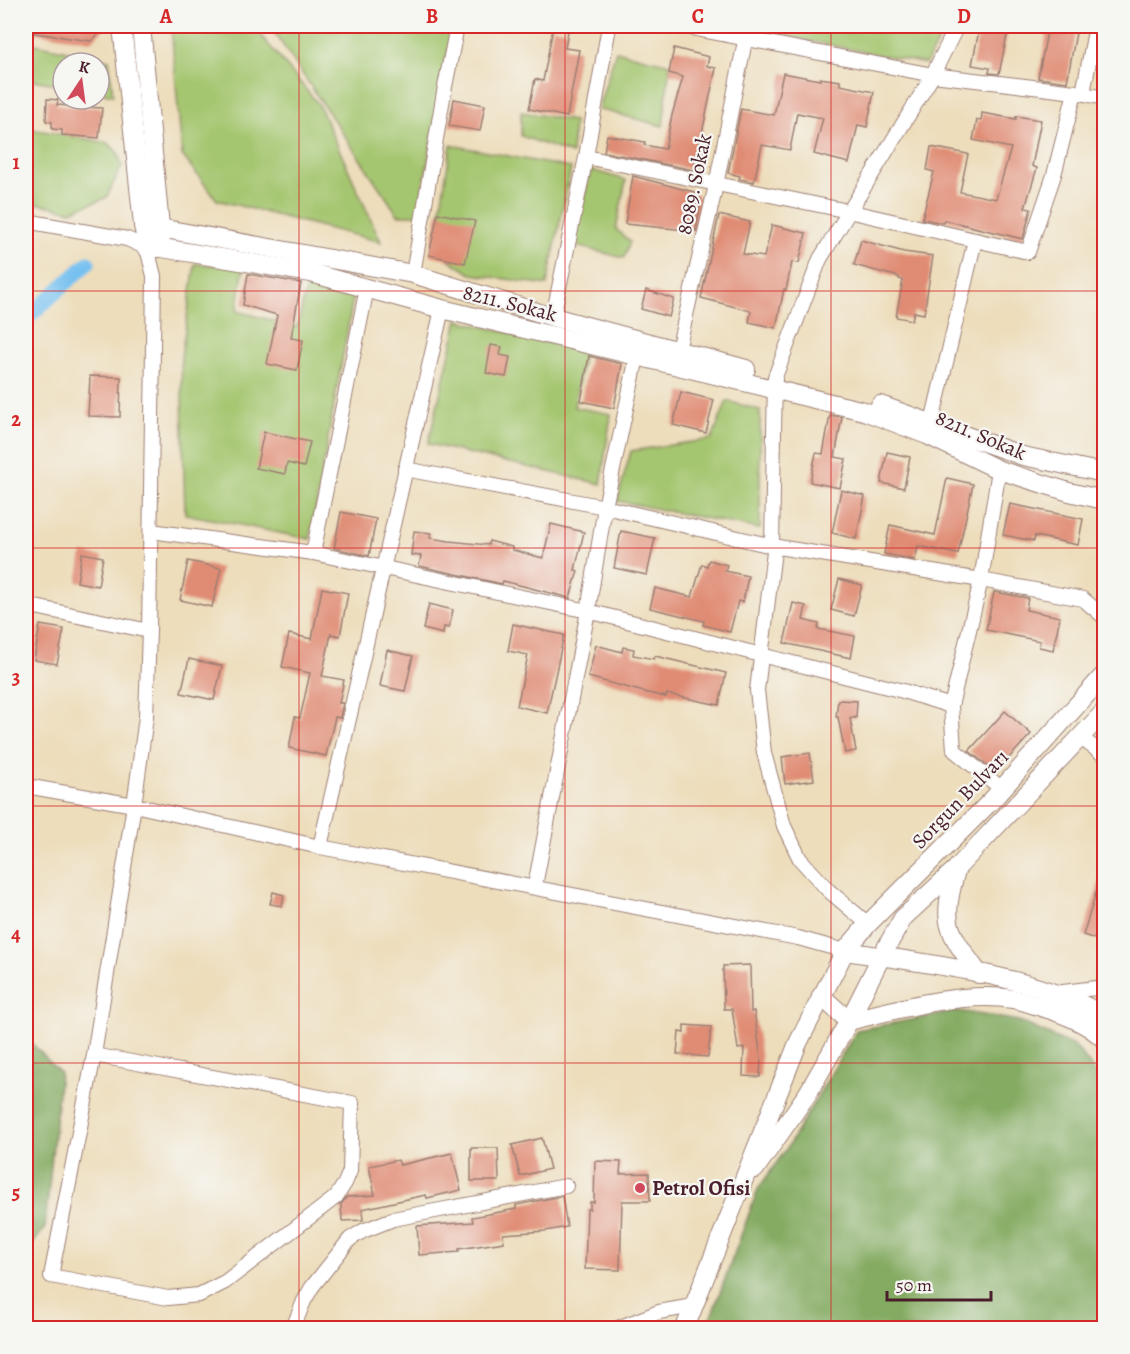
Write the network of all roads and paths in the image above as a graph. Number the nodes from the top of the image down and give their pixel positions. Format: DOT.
graph roads {
  1 [pos="122,26"];
  2 [pos="141,26"];
  3 [pos="457,26"];
  4 [pos="609,26"];
  5 [pos="681,26"];
  6 [pos="957,26"];
  7 [pos="1096,26"];
  8 [pos="746,32"];
  9 [pos="933,75"];
  10 [pos="1079,93"];
  11 [pos="1104,98"];
  12 [pos="586,157"];
  13 [pos="716,185"];
  14 [pos="848,211"];
  15 [pos="26,221"];
  16 [pos="152,226"];
  17 [pos="127,239"];
  18 [pos="975,240"];
  19 [pos="155,248"];
  20 [pos="413,274"];
  21 [pos="367,288"];
  22 [pos="442,309"];
  23 [pos="553,317"];
  24 [pos="678,350"];
  25 [pos="637,357"];
  26 [pos="775,383"];
  27 [pos="932,422"];
  28 [pos="405,469"];
  29 [pos="999,470"];
  30 [pos="1104,473"];
  31 [pos="1104,500"];
  32 [pos="605,507"];
  33 [pos="151,531"];
  34 [pos="772,546"];
  35 [pos="313,553"];
  36 [pos="382,568"];
  37 [pos="981,580"];
  38 [pos="26,605"];
  39 [pos="588,611"];
  40 [pos="1104,617"];
  41 [pos="149,631"];
  42 [pos="760,655"];
  43 [pos="1104,675"];
  44 [pos="951,706"];
  45 [pos="1104,712"];
  46 [pos="1081,738"];
  47 [pos="1104,755"];
  48 [pos="26,786"];
  49 [pos="1002,789"];
  50 [pos="134,805"];
  51 [pos="320,847"];
  52 [pos="956,869"];
  53 [pos="535,886"];
  54 [pos="868,924"];
  55 [pos="845,951"];
  56 [pos="881,957"];
  57 [pos="979,974"];
  58 [pos="1104,987"];
  59 [pos="1055,993"];
  60 [pos="821,996"];
  61 [pos="1104,1016"];
  62 [pos="849,1021"];
  63 [pos="1104,1039"];
  64 [pos="94,1055"];
  65 [pos="566,1186"];
  66 [pos="737,1196"];
  67 [pos="693,1306"];
  68 [pos="294,1329"];
  69 [pos="618,1329"];
  70 [pos="685,1329"];
  1 -- 16 [label="street"];
  2 -- 16 [label="street"];
  3 -- 20 [label="street"];
  4 -- 12 [label="street"];
  5 -- 8 [label="street"];
  6 -- 9 [label="street"];
  7 -- 10 [label="street"];
  8 -- 9 [label="street"];
  8 -- 13 [label="street, 8089. Sokak"];
  9 -- 10 [label="street"];
  9 -- 14 [label="street"];
  10 -- 11 [label="street"];
  10 -- 18 [label="street"];
  12 -- 13 [label="street"];
  12 -- 23 [label="street"];
  13 -- 14 [label="street"];
  13 -- 24 [label="street, 8089. Sokak"];
  14 -- 18 [label="street"];
  14 -- 26 [label="street"];
  15 -- 17 [label="street"];
  16 -- 17 [label="street"];
  16 -- 19 [label="street"];
  16 -- 20 [label="street"];
  17 -- 19 [label="street"];
  18 -- 27 [label="street"];
  19 -- 21 [label="street, 8211. Sokak"];
  19 -- 33 [label="street"];
  20 -- 23 [label="street"];
  21 -- 22 [label="street, 8211. Sokak"];
  21 -- 35 [label="street"];
  22 -- 25 [label="street, 8211. Sokak"];
  22 -- 28 [label="street"];
  23 -- 24 [label="street"];
  24 -- 26 [label="street"];
  25 -- 26 [label="street, 8211. Sokak"];
  25 -- 32 [label="street"];
  26 -- 27 [label="street"];
  26 -- 29 [label="street, 8211. Sokak"];
  26 -- 34 [label="street"];
  27 -- 30 [label="street"];
  28 -- 32 [label="street"];
  28 -- 36 [label="street"];
  29 -- 31 [label="street, 8211. Sokak"];
  29 -- 37 [label="street"];
  32 -- 34 [label="street"];
  32 -- 39 [label="street"];
  33 -- 35 [label="street"];
  33 -- 41 [label="street"];
  34 -- 37 [label="street"];
  34 -- 42 [label="street"];
  35 -- 36 [label="street"];
  36 -- 39 [label="street"];
  36 -- 51 [label="street"];
  37 -- 40 [label="street"];
  37 -- 44 [label="street"];
  38 -- 41 [label="street"];
  39 -- 42 [label="street"];
  39 -- 53 [label="street"];
  41 -- 50 [label="street"];
  42 -- 44 [label="street"];
  42 -- 54 [label="street"];
  43 -- 49 [label="street, Sorgun Bulvarı"];
  44 -- 49 [label="street"];
  45 -- 46 [label="street"];
  46 -- 47 [label="street"];
  46 -- 52 [label="street"];
  48 -- 50 [label="street"];
  49 -- 54 [label="street, Sorgun Bulvarı"];
  50 -- 51 [label="street"];
  50 -- 64 [label="street"];
  51 -- 53 [label="street"];
  52 -- 56 [label="street"];
  52 -- 57 [label="street"];
  53 -- 55 [label="street"];
  54 -- 55 [label="street, Sorgun Bulvarı"];
  55 -- 56 [label="street"];
  55 -- 60 [label="street, Sorgun Bulvarı"];
  56 -- 57 [label="street"];
  56 -- 62 [label="street"];
  57 -- 59 [label="street"];
  58 -- 59 [label="street"];
  59 -- 61 [label="street"];
  60 -- 62 [label="street"];
  60 -- 66 [label="street, Sorgun Bulvarı"];
  62 -- 63 [label="street"];
  62 -- 66 [label="street"];
  64 -- 64 [label="street"];
  65 -- 68 [label="street"];
  66 -- 67 [label="street"];
  67 -- 69 [label="street"];
  67 -- 70 [label="street"];
}
